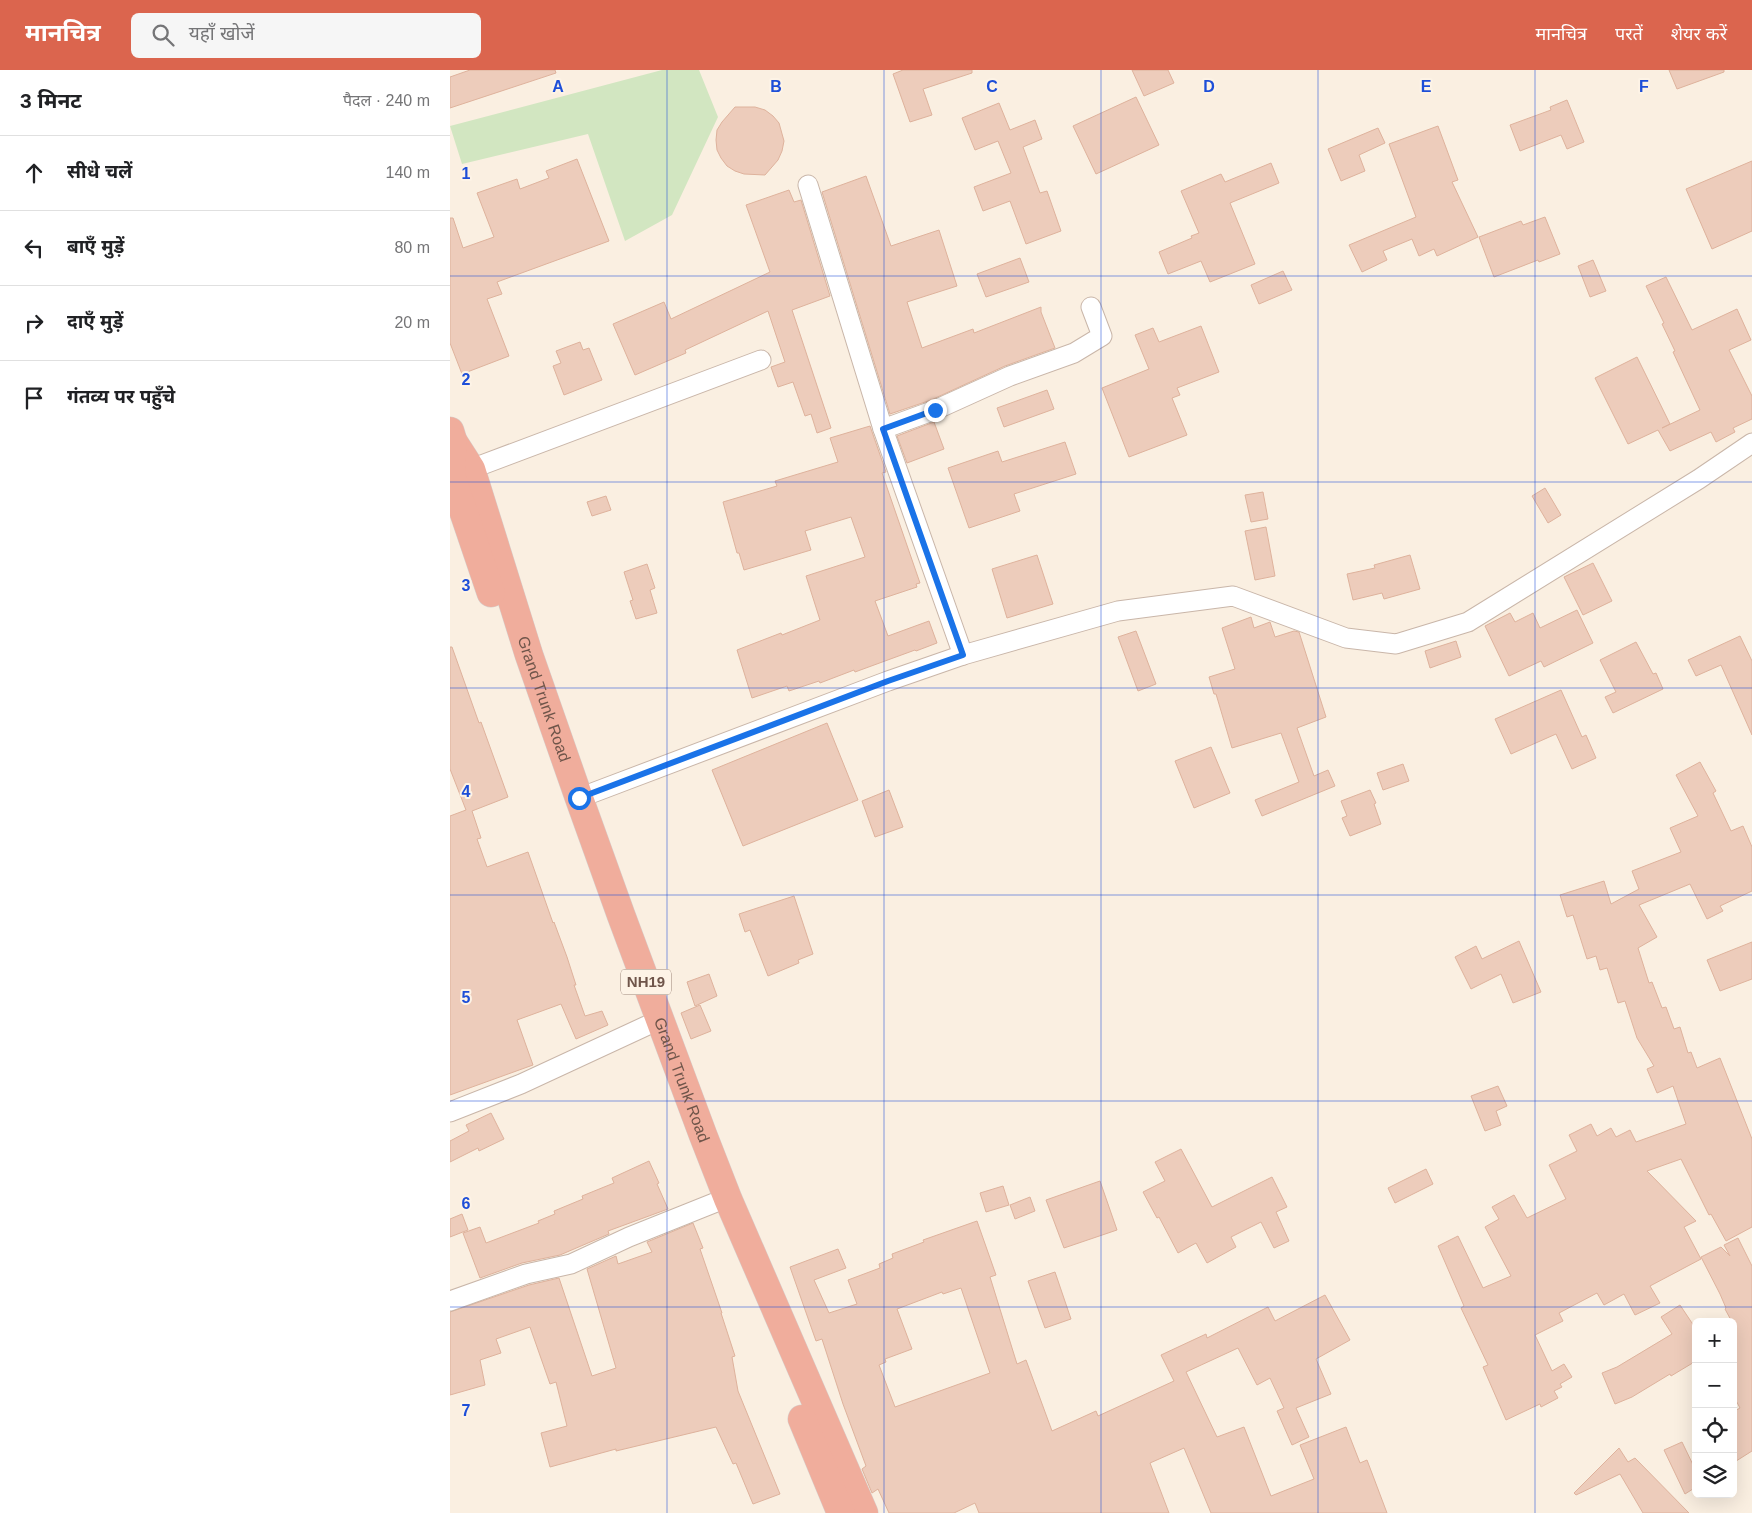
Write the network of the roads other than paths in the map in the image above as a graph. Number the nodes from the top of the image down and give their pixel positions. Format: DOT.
graph roads {
  1 [pos="808,186"];
  2 [pos="1091,307"];
  3 [pos="761,360"];
  4 [pos="883,429"];
  5 [pos="452,436"];
  6 [pos="1752,443"];
  7 [pos="471,469"];
  8 [pos="963,655"];
  9 [pos="579,798"];
  10 [pos="646,1026"];
  11 [pos="450,1112"];
  12 [pos="714,1203"];
  13 [pos="450,1301"];
  14 [pos="841,1513"];
  15 [pos="864,1513"];
  1 -- 4 [label="street"];
  2 -- 4 [label="street"];
  3 -- 7 [label="street"];
  4 -- 8 [label="street"];
  5 -- 7 [label="highway, Grand Trunk Road / NH19"];
  5 -- 10 [label="highway, Grand Trunk Road / NH19"];
  6 -- 8 [label="street"];
  7 -- 9 [label="highway, Grand Trunk Road / NH19"];
  8 -- 9 [label="street"];
  9 -- 15 [label="highway, Grand Trunk Road / NH19"];
  10 -- 11 [label="street"];
  10 -- 12 [label="highway, Grand Trunk Road / NH19"];
  12 -- 13 [label="street"];
  12 -- 14 [label="highway, Grand Trunk Road / NH19"];
}
